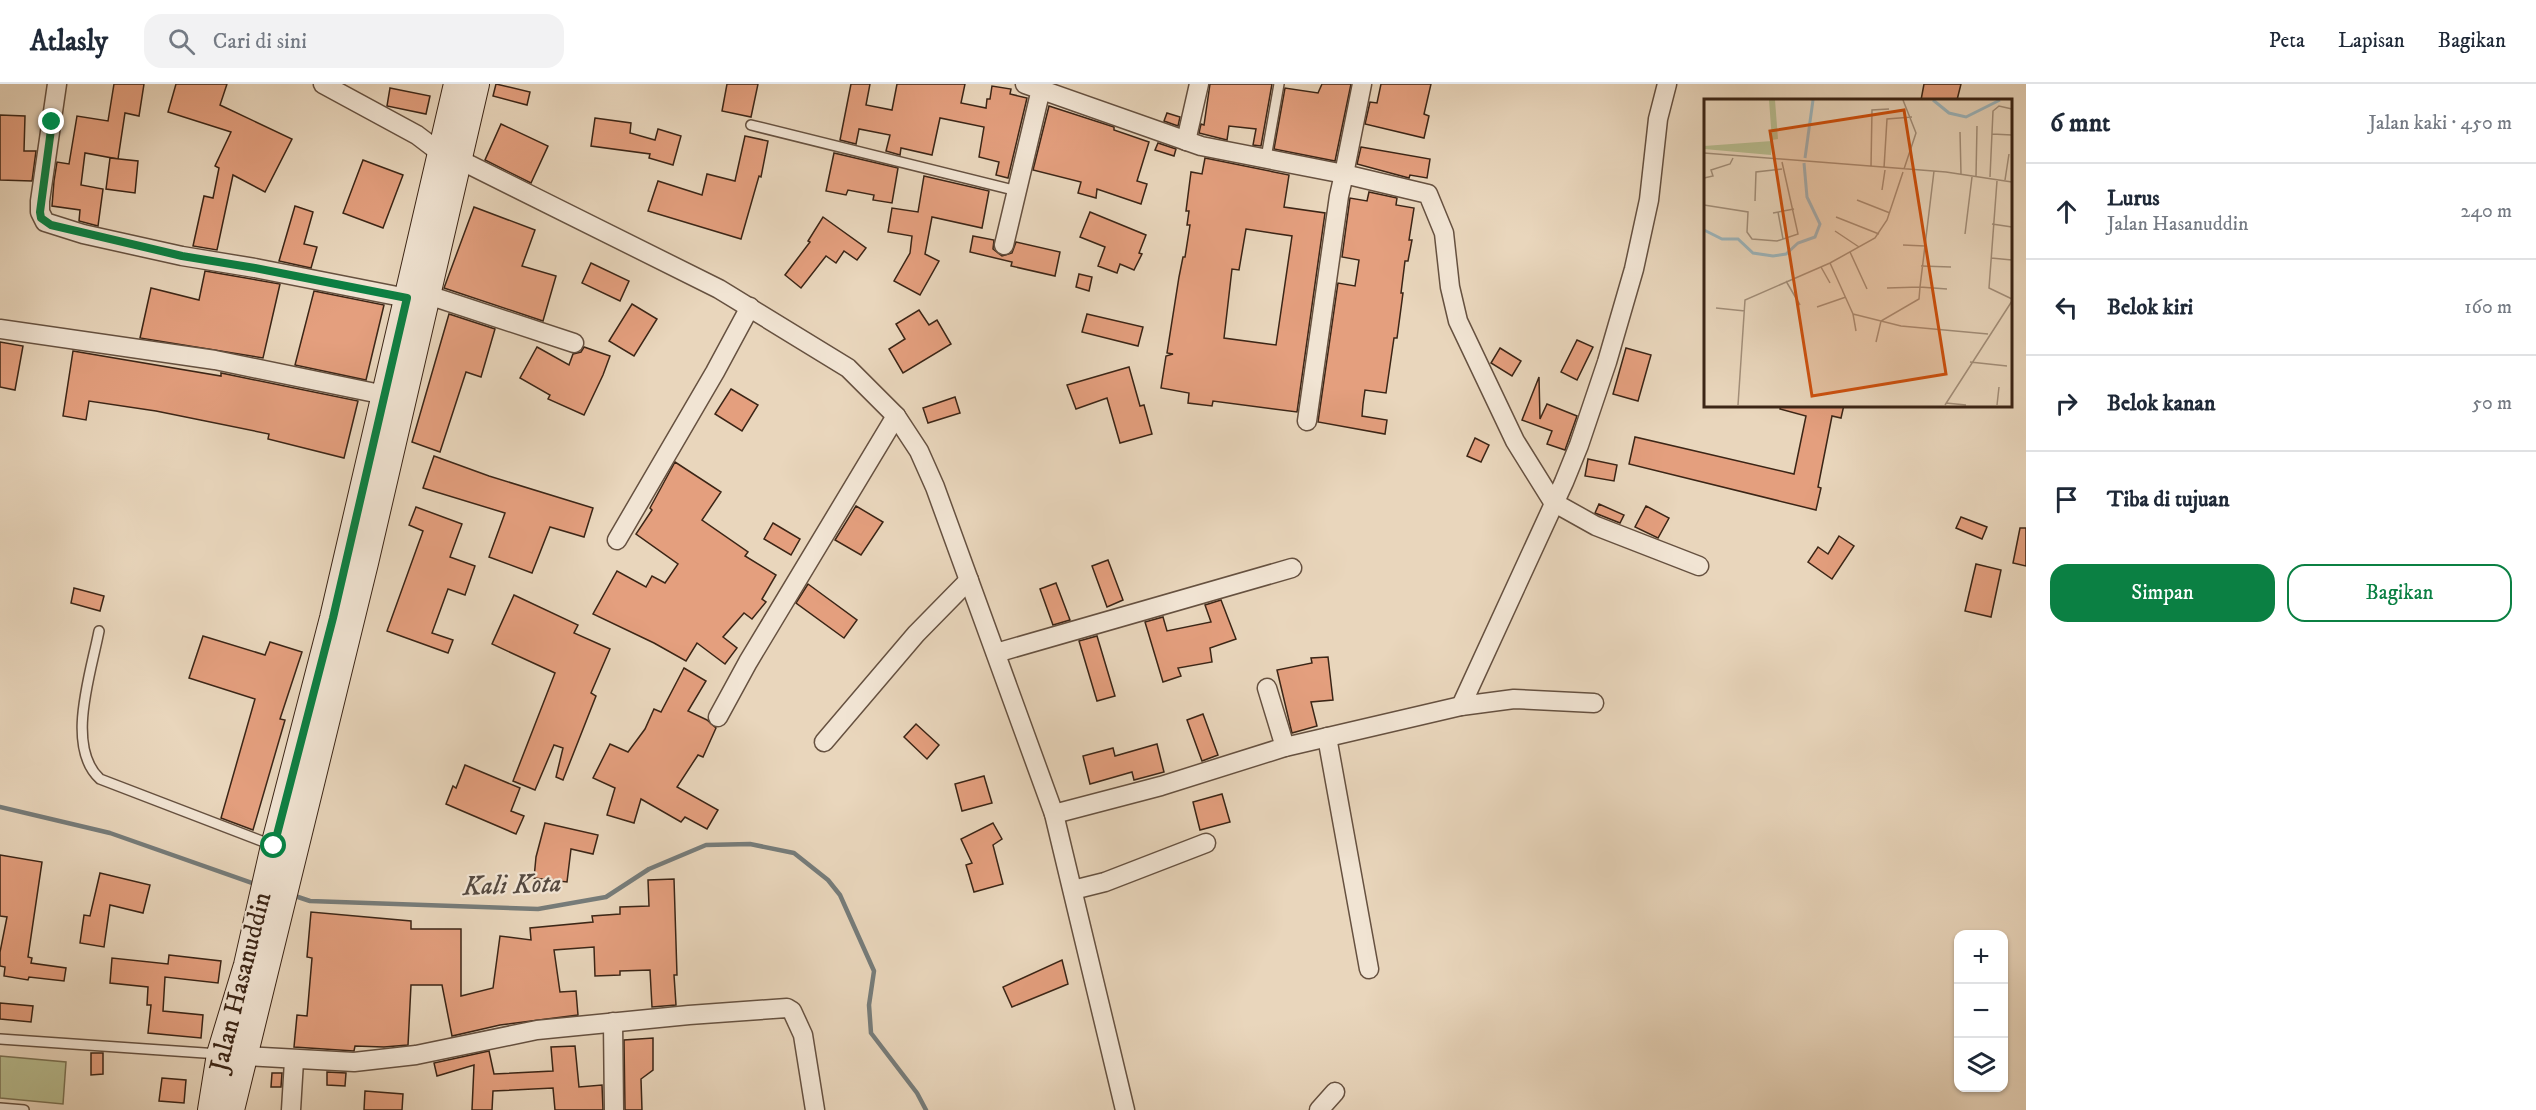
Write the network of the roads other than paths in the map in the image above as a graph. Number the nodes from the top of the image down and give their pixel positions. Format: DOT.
graph roads {
  1 [pos="57,84"];
  2 [pos="323,84"];
  3 [pos="457,84"];
  4 [pos="476,84"];
  5 [pos="1199,84"];
  6 [pos="1279,84"];
  7 [pos="1362,84"];
  8 [pos="1666,84"];
  9 [pos="1033,87"];
  10 [pos="751,125"];
  11 [pos="1186,141"];
  12 [pos="451,157"];
  13 [pos="1266,158"];
  14 [pos="1344,174"];
  15 [pos="1017,191"];
  16 [pos="1004,245"];
  17 [pos="417,297"];
  18 [pos="750,307"];
  19 [pos="0,329"];
  20 [pos="574,343"];
  21 [pos="386,395"];
  22 [pos="896,416"];
  23 [pos="1307,421"];
  24 [pos="1553,502"];
  25 [pos="617,540"];
  26 [pos="1700,566"];
  27 [pos="1292,568"];
  28 [pos="969,580"];
  29 [pos="341,620"];
  30 [pos="99,631"];
  31 [pos="996,653"];
  32 [pos="1267,688"];
  33 [pos="1594,703"];
  34 [pos="1461,706"];
  35 [pos="718,717"];
  36 [pos="1327,737"];
  37 [pos="824,742"];
  38 [pos="1285,747"];
  39 [pos="1054,814"];
  40 [pos="1206,843"];
  41 [pos="280,856"];
  42 [pos="1073,890"];
  43 [pos="1369,969"];
  44 [pos="613,1022"];
  45 [pos="0,1039"];
  46 [pos="233,1055"];
  47 [pos="294,1061"];
  48 [pos="1335,1092"];
  49 [pos="0,1108"];
  50 [pos="24,1110"];
  51 [pos="211,1110"];
  52 [pos="231,1110"];
  53 [pos="291,1110"];
  54 [pos="614,1110"];
  55 [pos="815,1110"];
  56 [pos="1125,1110"];
  57 [pos="1319,1110"];
  1 -- 17 [label="street"];
  2 -- 12 [label="street"];
  3 -- 12 [label="street, Jalan Hasanuddin"];
  4 -- 12 [label="street, Jalan Hasanuddin"];
  5 -- 11 [label="street"];
  6 -- 13 [label="lane"];
  7 -- 14 [label="street"];
  8 -- 24 [label="street"];
  9 -- 11 [label="street"];
  9 -- 15 [label="street"];
  10 -- 15 [label="lane"];
  11 -- 13 [label="street"];
  12 -- 17 [label="street, Jalan Hasanuddin"];
  12 -- 18 [label="street"];
  13 -- 14 [label="street"];
  14 -- 23 [label="street"];
  14 -- 24 [label="street"];
  15 -- 16 [label="street"];
  17 -- 20 [label="street"];
  17 -- 21 [label="street, Jalan Hasanuddin"];
  17 -- 29 [label="street, Jalan Hasanuddin"];
  18 -- 22 [label="street"];
  18 -- 25 [label="street"];
  19 -- 21 [label="street"];
  21 -- 29 [label="street, Jalan Hasanuddin"];
  22 -- 28 [label="street"];
  22 -- 35 [label="street"];
  24 -- 26 [label="street"];
  24 -- 34 [label="street"];
  27 -- 31 [label="street"];
  28 -- 31 [label="street"];
  28 -- 37 [label="street"];
  29 -- 41 [label="street, Jalan Hasanuddin"];
  30 -- 41 [label="lane"];
  31 -- 39 [label="street"];
  32 -- 38 [label="street"];
  33 -- 34 [label="street"];
  34 -- 36 [label="street"];
  36 -- 38 [label="street"];
  36 -- 43 [label="street"];
  38 -- 39 [label="street"];
  39 -- 42 [label="street"];
  40 -- 42 [label="street"];
  41 -- 46 [label="street, Jalan Hasanuddin"];
  42 -- 56 [label="street"];
  44 -- 47 [label="street"];
  44 -- 54 [label="street"];
  44 -- 55 [label="street"];
  45 -- 46 [label="lane"];
  46 -- 47 [label="street"];
  46 -- 51 [label="street, Jalan Hasanuddin"];
  46 -- 52 [label="street, Jalan Hasanuddin"];
  47 -- 53 [label="street"];
  48 -- 57 [label="street"];
  49 -- 50 [label="lane"];
}
